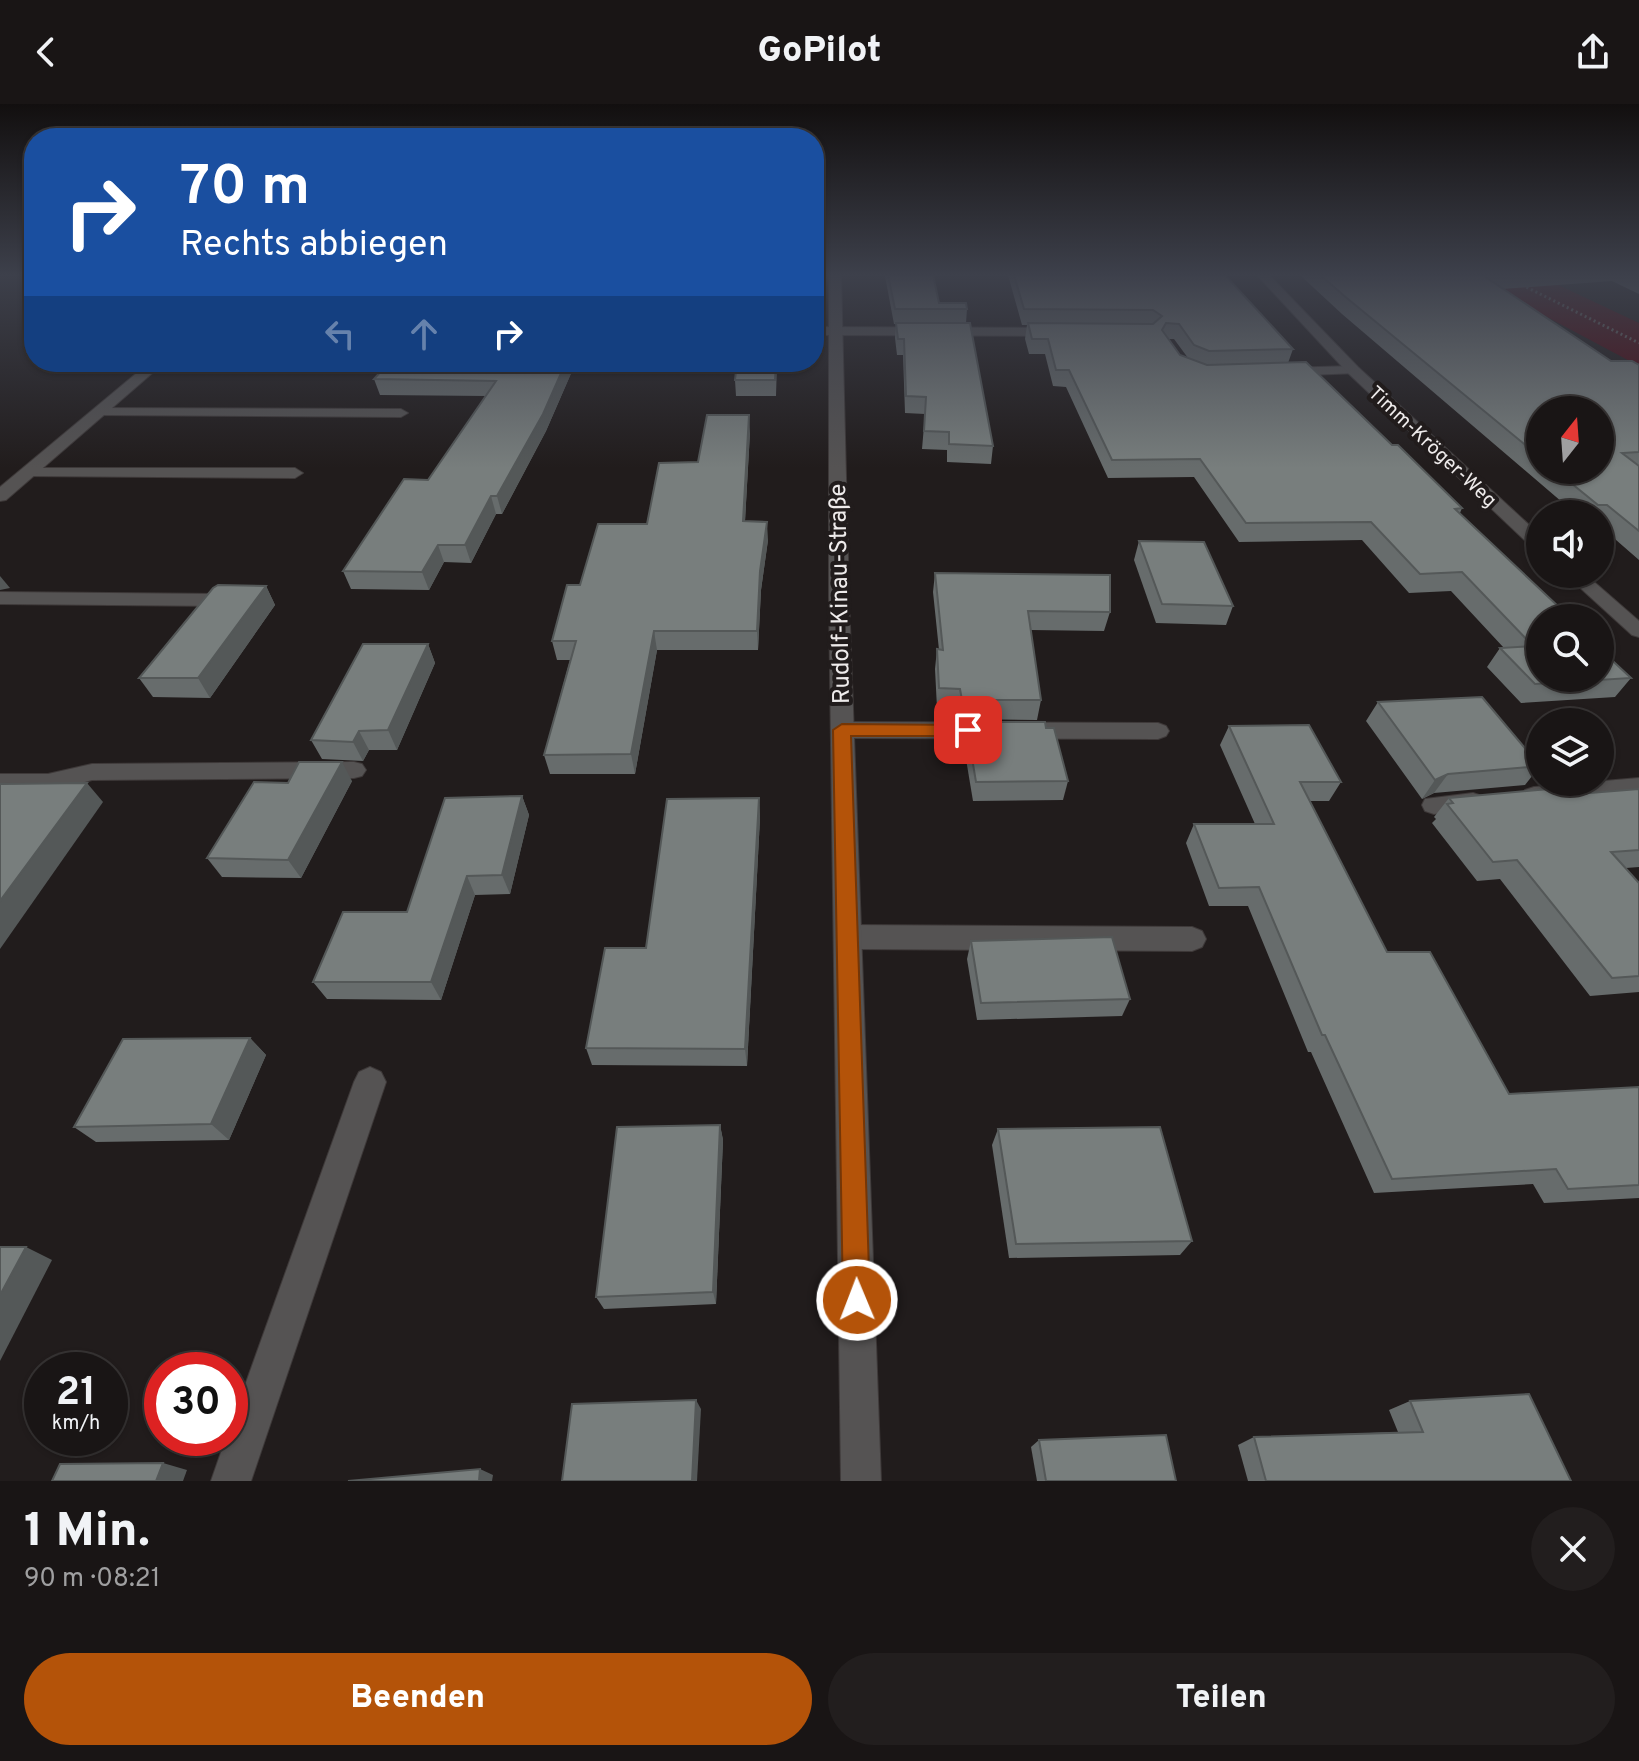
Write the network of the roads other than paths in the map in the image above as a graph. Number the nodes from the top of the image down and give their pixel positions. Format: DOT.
graph roads {
  1 [pos="825,339"];
  2 [pos="1324,339"];
  3 [pos="1353,370"];
  4 [pos="147,372"];
  5 [pos="1262,372"];
  6 [pos="101,412"];
  7 [pos="401,413"];
  8 [pos="29,473"];
  9 [pos="295,473"];
  10 [pos="0,496"];
  11 [pos="1526,533"];
  12 [pos="1590,588"];
  13 [pos="0,598"];
  14 [pos="220,600"];
  15 [pos="1639,631"];
  16 [pos="842,730"];
  17 [pos="1158,731"];
  18 [pos="354,770"];
  19 [pos="0,783"];
  20 [pos="1639,787"];
  21 [pos="1434,805"];
  22 [pos="849,937"];
  23 [pos="1192,939"];
  24 [pos="370,1082"];
  25 [pos="231,1481"];
  26 [pos="861,1481"];
  1 -- 16 [label="street, Rudolf-Kinau-Straße"];
  2 -- 3 [label="street, Timm-Kröger-Weg"];
  3 -- 5 [label="street"];
  3 -- 11 [label="street, Timm-Kröger-Weg"];
  4 -- 6 [label="street"];
  6 -- 7 [label="street"];
  6 -- 8 [label="street"];
  8 -- 9 [label="street"];
  8 -- 10 [label="street"];
  12 -- 15 [label="street"];
  13 -- 14 [label="street"];
  16 -- 17 [label="street"];
  16 -- 22 [label="street, Rudolf-Kinau-Straße"];
  18 -- 19 [label="street"];
  20 -- 21 [label="street"];
  22 -- 23 [label="street"];
  22 -- 26 [label="street, Rudolf-Kinau-Straße"];
  24 -- 25 [label="street"];
}
